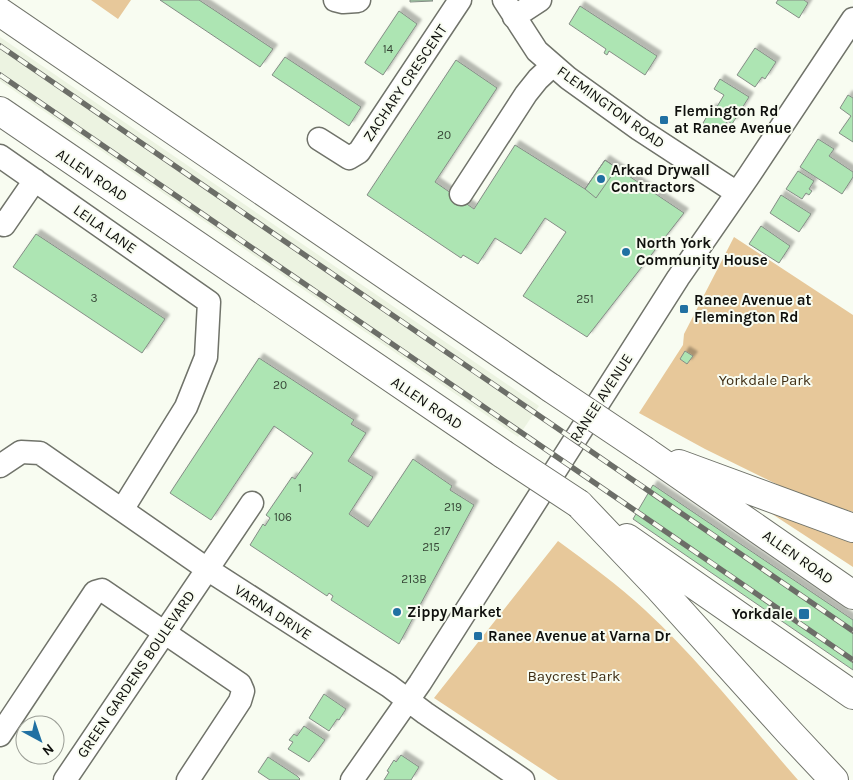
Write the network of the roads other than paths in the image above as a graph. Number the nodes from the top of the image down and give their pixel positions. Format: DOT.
graph roads {
  1 [pos="335,0"];
  2 [pos="359,0"];
  3 [pos="460,0"];
  4 [pos="540,0"];
  5 [pos="509,8"];
  6 [pos="0,12"];
  7 [pos="853,19"];
  8 [pos="553,65"];
  9 [pos="0,112"];
  10 [pos="319,139"];
  11 [pos="0,156"];
  12 [pos="34,180"];
  13 [pos="461,194"];
  14 [pos="737,194"];
  15 [pos="0,222"];
  16 [pos="645,451"];
  17 [pos="0,466"];
  18 [pos="252,503"];
  19 [pos="578,504"];
  20 [pos="122,510"];
  21 [pos="853,528"];
  22 [pos="207,569"];
  23 [pos="853,595"];
  24 [pos="165,632"];
  25 [pos="825,675"];
  26 [pos="853,695"];
  27 [pos="853,700"];
  28 [pos="408,701"];
  29 [pos="0,735"];
  30 [pos="65,780"];
  31 [pos="188,780"];
  32 [pos="352,780"];
  33 [pos="523,780"];
  34 [pos="834,780"];
  1 -- 2 [label="street"];
  3 -- 10 [label="street, ZACHARY CRESCENT"];
  4 -- 5 [label="street"];
  5 -- 8 [label="street, FLEMINGTON ROAD"];
  6 -- 16 [label="highway, ALLEN ROAD, bridge"];
  7 -- 14 [label="street, RANEE AVENUE"];
  8 -- 13 [label="street"];
  8 -- 14 [label="street, FLEMINGTON ROAD"];
  9 -- 19 [label="highway, ALLEN ROAD, bridge"];
  11 -- 12 [label="street, LEILA LANE"];
  12 -- 15 [label="street"];
  12 -- 20 [label="street, LEILA LANE"];
  14 -- 28 [label="street, RANEE AVENUE"];
  16 -- 21 [label="highway"];
  16 -- 23 [label="highway, ALLEN ROAD"];
  17 -- 20 [label="street, VARNA DRIVE"];
  18 -- 22 [label="street, GREEN GARDENS BOULEVARD"];
  19 -- 25 [label="highway, ALLEN ROAD"];
  19 -- 34 [label="highway"];
  20 -- 22 [label="street, VARNA DRIVE"];
  22 -- 24 [label="street, GREEN GARDENS BOULEVARD"];
  22 -- 28 [label="street, VARNA DRIVE"];
  24 -- 29 [label="street"];
  24 -- 30 [label="street, GREEN GARDENS BOULEVARD"];
  24 -- 31 [label="street"];
  25 -- 26 [label="highway, ALLEN ROAD"];
  25 -- 27 [label="highway"];
  28 -- 32 [label="street, RANEE AVENUE"];
  28 -- 33 [label="street, VARNA DRIVE"];
}
